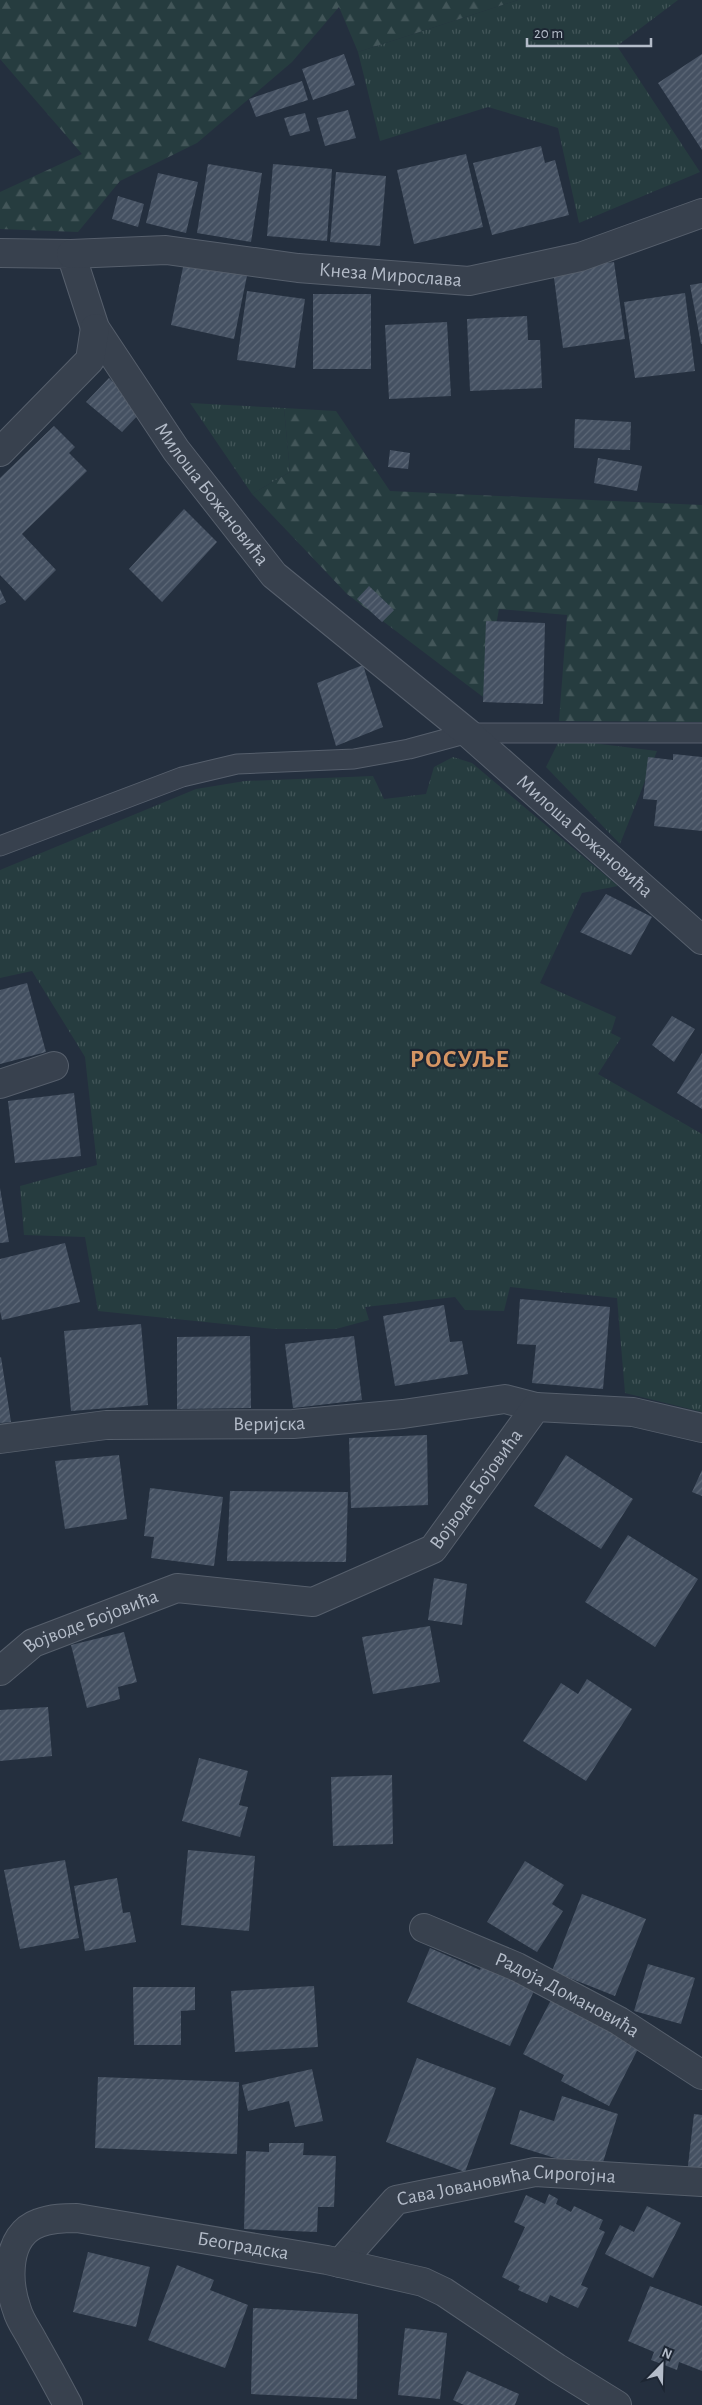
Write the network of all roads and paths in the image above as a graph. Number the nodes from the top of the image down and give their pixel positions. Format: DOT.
graph roads {
  1 [pos="702,214"];
  2 [pos="0,253"];
  3 [pos="72,254"];
  4 [pos="95,328"];
  5 [pos="0,452"];
  6 [pos="468,733"];
  7 [pos="702,734"];
  8 [pos="0,846"];
  9 [pos="702,940"];
  10 [pos="54,1066"];
  11 [pos="0,1084"];
  12 [pos="536,1407"];
  13 [pos="702,1428"];
  14 [pos="0,1439"];
  15 [pos="0,1671"];
  16 [pos="424,1928"];
  17 [pos="702,2075"];
  18 [pos="702,2182"];
  19 [pos="340,2263"];
  20 [pos="68,2405"];
  21 [pos="617,2405"];
  1 -- 3 [label="street, Кнеза Мирослава"];
  2 -- 3 [label="street"];
  3 -- 4 [label="street, Милоша Божановића"];
  4 -- 5 [label="street"];
  4 -- 6 [label="street, Милоша Божановића"];
  6 -- 7 [label="lane"];
  6 -- 8 [label="lane"];
  6 -- 9 [label="street, Милоша Божановића"];
  10 -- 11 [label="street"];
  12 -- 13 [label="street"];
  12 -- 14 [label="street, Веријска"];
  12 -- 15 [label="street, Војводе Бојовића"];
  16 -- 17 [label="street, Радоја Домановића"];
  18 -- 19 [label="street, Сава Јовановића Сирогојна"];
  19 -- 20 [label="street, Београдска"];
  19 -- 21 [label="street, Београдска"];
}
